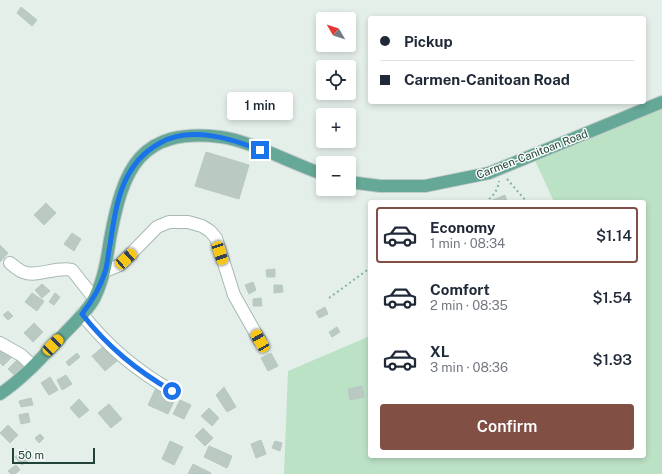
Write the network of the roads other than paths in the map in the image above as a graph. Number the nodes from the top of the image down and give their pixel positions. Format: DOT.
graph roads {
  1 [pos="662,102"];
  2 [pos="316,171"];
  3 [pos="356,183"];
  4 [pos="10,263"];
  5 [pos="105,271"];
  6 [pos="94,298"];
  7 [pos="82,314"];
  8 [pos="260,341"];
  9 [pos="0,343"];
  10 [pos="33,366"];
  11 [pos="2,390"];
  12 [pos="172,391"];
  1 -- 3 [label="main road, Carmen-Canitoan Road"];
  2 -- 5 [label="main road"];
  4 -- 6 [label="street"];
  5 -- 6 [label="main road"];
  5 -- 8 [label="street"];
  6 -- 7 [label="main road"];
  7 -- 10 [label="main road"];
  7 -- 12 [label="street"];
  9 -- 10 [label="street"];
  10 -- 11 [label="main road"];
}
